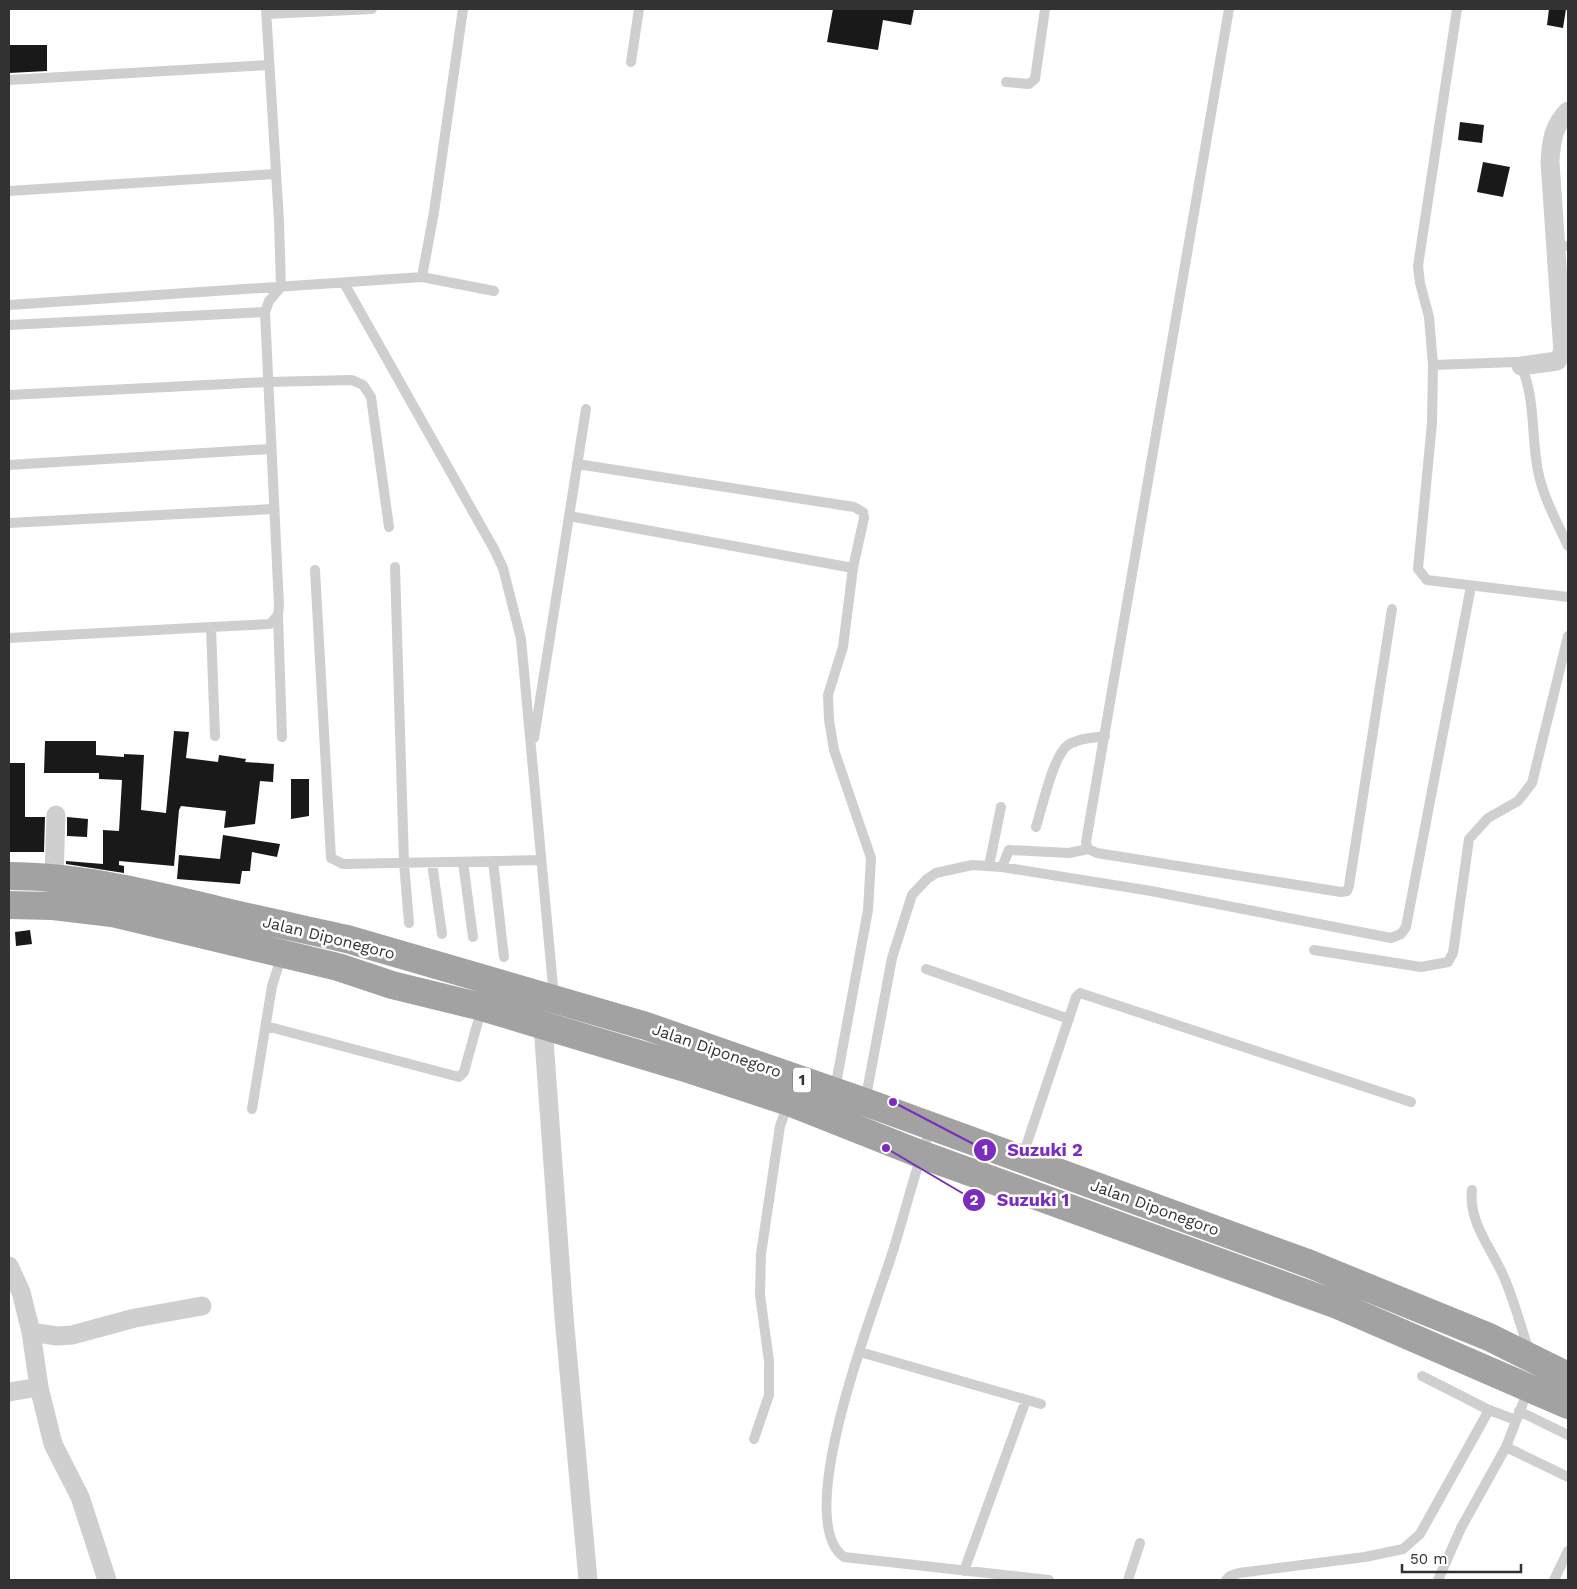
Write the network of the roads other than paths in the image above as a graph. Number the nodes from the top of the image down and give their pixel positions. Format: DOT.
graph roads {
  1 [pos="355,9"];
  2 [pos="372,9"];
  3 [pos="463,9"];
  4 [pos="639,9"];
  5 [pos="1045,9"];
  6 [pos="1229,9"];
  7 [pos="1457,9"];
  8 [pos="266,11"];
  9 [pos="631,62"];
  10 [pos="269,65"];
  11 [pos="9,80"];
  12 [pos="1006,82"];
  13 [pos="1568,111"];
  14 [pos="276,174"];
  15 [pos="9,191"];
  16 [pos="422,277"];
  17 [pos="344,283"];
  18 [pos="281,287"];
  19 [pos="494,291"];
  20 [pos="9,304"];
  21 [pos="265,312"];
  22 [pos="9,325"];
  23 [pos="1432,365"];
  24 [pos="1521,366"];
  25 [pos="267,382"];
  26 [pos="9,395"];
  27 [pos="586,409"];
  28 [pos="270,449"];
  29 [pos="577,464"];
  30 [pos="9,465"];
  31 [pos="273,509"];
  32 [pos="569,516"];
  33 [pos="9,523"];
  34 [pos="389,526"];
  35 [pos="1568,546"];
  36 [pos="395,567"];
  37 [pos="853,568"];
  38 [pos="315,570"];
  39 [pos="1471,586"];
  40 [pos="1568,597"];
  41 [pos="1392,608"];
  42 [pos="278,615"];
  43 [pos="211,627"];
  44 [pos="1568,636"];
  45 [pos="9,638"];
  46 [pos="215,736"];
  47 [pos="282,736"];
  48 [pos="1105,736"];
  49 [pos="531,754"];
  50 [pos="1001,808"];
  51 [pos="56,815"];
  52 [pos="1036,827"];
  53 [pos="1088,849"];
  54 [pos="541,860"];
  55 [pos="493,861"];
  56 [pos="432,862"];
  57 [pos="463,862"];
  58 [pos="404,863"];
  59 [pos="989,866"];
  60 [pos="1002,867"];
  61 [pos="9,876"];
  62 [pos="54,878"];
  63 [pos="9,905"];
  64 [pos="409,923"];
  65 [pos="442,934"];
  66 [pos="473,937"];
  67 [pos="347,940"];
  68 [pos="1314,950"];
  69 [pos="282,955"];
  70 [pos="504,958"];
  71 [pos="338,967"];
  72 [pos="926,969"];
  73 [pos="554,998"];
  74 [pos="482,1008"];
  75 [pos="1069,1019"];
  76 [pos="266,1026"];
  77 [pos="543,1026"];
  78 [pos="789,1102"];
  79 [pos="1411,1102"];
  80 [pos="831,1104"];
  81 [pos="252,1109"];
  82 [pos="862,1116"];
  83 [pos="931,1126"];
  84 [pos="920,1154"];
  85 [pos="1022,1160"];
  86 [pos="1472,1190"];
  87 [pos="9,1266"];
  88 [pos="202,1306"];
  89 [pos="31,1332"];
  90 [pos="860,1352"];
  91 [pos="1531,1357"];
  92 [pos="1422,1376"];
  93 [pos="1568,1376"];
  94 [pos="39,1387"];
  95 [pos="9,1392"];
  96 [pos="1026,1400"];
  97 [pos="1041,1404"];
  98 [pos="1568,1404"];
  99 [pos="1522,1406"];
  100 [pos="1489,1410"];
  101 [pos="1568,1435"];
  102 [pos="754,1439"];
  103 [pos="1506,1447"];
  104 [pos="1568,1478"];
  105 [pos="1140,1543"];
  106 [pos="1568,1551"];
  107 [pos="964,1571"];
  108 [pos="107,1580"];
  109 [pos="588,1580"];
  110 [pos="1049,1580"];
  111 [pos="1128,1580"];
  112 [pos="1226,1580"];
  113 [pos="1438,1580"];
  114 [pos="1554,1580"];
  1 -- 2 [label="lane"];
  1 -- 8 [label="lane"];
  3 -- 16 [label="lane"];
  4 -- 9 [label="lane"];
  5 -- 12 [label="lane"];
  6 -- 48 [label="lane"];
  7 -- 23 [label="lane"];
  8 -- 10 [label="lane"];
  10 -- 11 [label="lane"];
  10 -- 14 [label="lane"];
  13 -- 24 [label="street"];
  14 -- 15 [label="lane"];
  14 -- 18 [label="lane"];
  16 -- 17 [label="lane"];
  16 -- 19 [label="lane"];
  17 -- 18 [label="lane"];
  17 -- 49 [label="lane"];
  18 -- 20 [label="lane"];
  18 -- 21 [label="lane"];
  21 -- 22 [label="lane"];
  21 -- 25 [label="lane"];
  23 -- 24 [label="lane"];
  23 -- 39 [label="lane"];
  24 -- 35 [label="lane"];
  25 -- 26 [label="lane"];
  25 -- 28 [label="lane"];
  25 -- 34 [label="lane"];
  27 -- 29 [label="lane"];
  28 -- 30 [label="lane"];
  28 -- 31 [label="lane"];
  29 -- 32 [label="lane"];
  29 -- 37 [label="lane"];
  31 -- 33 [label="lane"];
  31 -- 42 [label="lane"];
  32 -- 37 [label="lane"];
  32 -- 49 [label="lane"];
  36 -- 58 [label="lane"];
  37 -- 80 [label="lane"];
  38 -- 58 [label="lane"];
  39 -- 40 [label="lane"];
  39 -- 60 [label="lane"];
  41 -- 53 [label="lane"];
  42 -- 43 [label="lane"];
  42 -- 47 [label="lane"];
  43 -- 45 [label="lane"];
  43 -- 46 [label="lane"];
  44 -- 68 [label="lane"];
  48 -- 52 [label="lane"];
  48 -- 53 [label="lane"];
  49 -- 54 [label="lane"];
  50 -- 59 [label="lane"];
  51 -- 62 [label="street"];
  53 -- 60 [label="lane"];
  54 -- 55 [label="lane"];
  54 -- 73 [label="lane"];
  55 -- 57 [label="lane"];
  55 -- 70 [label="lane"];
  56 -- 57 [label="lane"];
  56 -- 58 [label="lane"];
  56 -- 65 [label="lane"];
  57 -- 66 [label="lane"];
  58 -- 64 [label="lane"];
  59 -- 60 [label="lane"];
  59 -- 82 [label="lane"];
  61 -- 62 [label="highway, Jalan Diponegoro / 1"];
  62 -- 67 [label="highway, Jalan Diponegoro / 1"];
  63 -- 69 [label="highway, Jalan Diponegoro / 1"];
  67 -- 71 [label="highway"];
  67 -- 73 [label="highway, Jalan Diponegoro / 1"];
  69 -- 71 [label="highway, Jalan Diponegoro / 1"];
  69 -- 76 [label="lane"];
  71 -- 74 [label="highway, Jalan Diponegoro / 1"];
  72 -- 75 [label="lane"];
  73 -- 80 [label="highway, Jalan Diponegoro / 1"];
  74 -- 76 [label="lane"];
  74 -- 77 [label="highway, Jalan Diponegoro / 1"];
  75 -- 79 [label="lane"];
  75 -- 85 [label="lane"];
  76 -- 81 [label="lane"];
  77 -- 78 [label="highway, Jalan Diponegoro / 1"];
  77 -- 109 [label="street"];
  78 -- 80 [label="highway, Jalan Diponegoro / 1"];
  78 -- 102 [label="lane"];
  80 -- 82 [label="highway, Jalan Diponegoro / 1"];
  82 -- 83 [label="highway, Jalan Diponegoro / 1"];
  82 -- 84 [label="highway, Jalan Diponegoro / 1"];
  83 -- 84 [label="lane"];
  83 -- 85 [label="highway, Jalan Diponegoro / 1"];
  84 -- 90 [label="lane"];
  84 -- 99 [label="highway, Jalan Diponegoro / 1"];
  85 -- 91 [label="highway, Jalan Diponegoro / 1"];
  86 -- 91 [label="lane"];
  87 -- 89 [label="street"];
  88 -- 89 [label="street"];
  89 -- 94 [label="street"];
  90 -- 96 [label="lane"];
  90 -- 107 [label="lane"];
  91 -- 93 [label="highway, Jalan Diponegoro / 1"];
  92 -- 100 [label="lane"];
  94 -- 95 [label="street"];
  94 -- 108 [label="street"];
  96 -- 97 [label="lane"];
  96 -- 107 [label="lane"];
  98 -- 99 [label="highway, Jalan Diponegoro / 1"];
  99 -- 100 [label="lane"];
  99 -- 101 [label="lane"];
  99 -- 103 [label="lane"];
  100 -- 112 [label="lane"];
  103 -- 104 [label="lane"];
  103 -- 113 [label="lane"];
  105 -- 111 [label="lane"];
  106 -- 114 [label="lane"];
  107 -- 110 [label="lane"];
}
